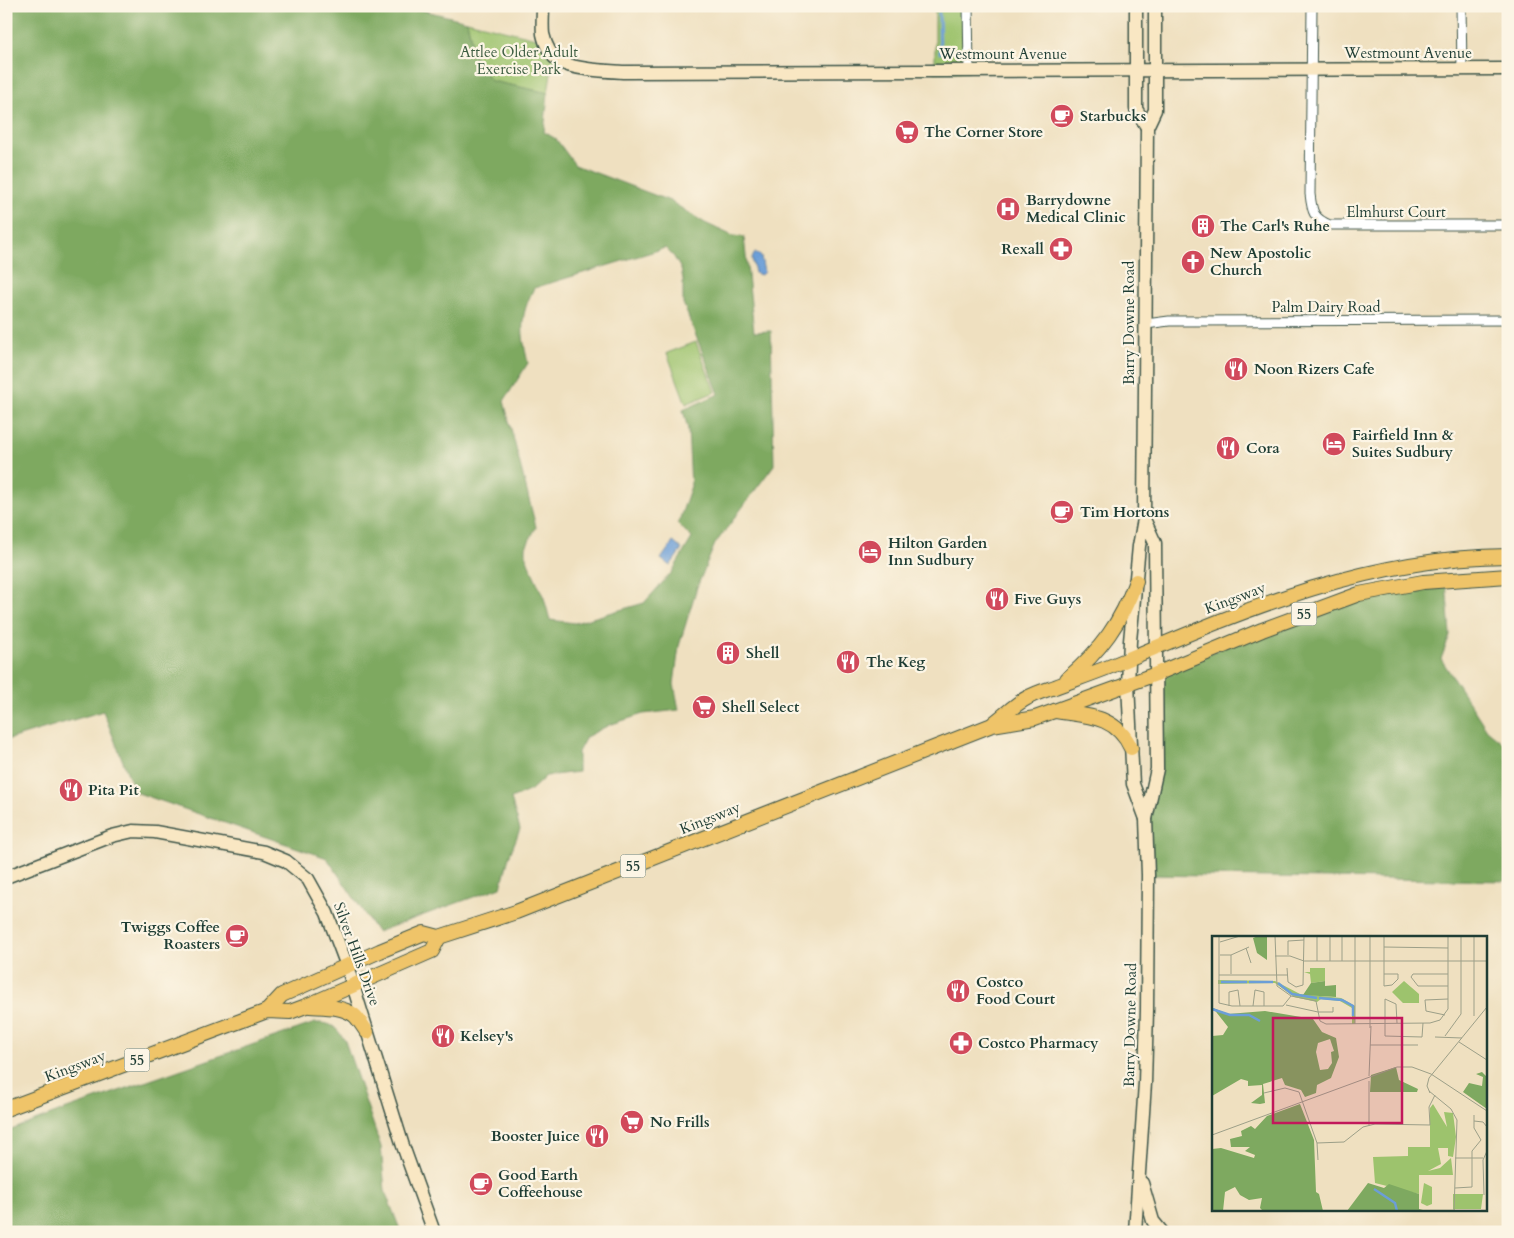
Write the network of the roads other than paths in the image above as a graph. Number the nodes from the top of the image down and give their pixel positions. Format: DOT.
graph roads {
  1 [pos="543,6"];
  2 [pos="968,6"];
  3 [pos="1138,6"];
  4 [pos="1154,6"];
  5 [pos="1312,6"];
  6 [pos="1461,6"];
  7 [pos="1313,69"];
  8 [pos="1508,69"];
  9 [pos="968,70"];
  10 [pos="1136,70"];
  11 [pos="1155,70"];
  12 [pos="1462,70"];
  13 [pos="1147,126"];
  14 [pos="1508,226"];
  15 [pos="1508,320"];
  16 [pos="1146,324"];
  17 [pos="1144,519"];
  18 [pos="1508,556"];
  19 [pos="1508,576"];
  20 [pos="1136,581"];
  21 [pos="1156,646"];
  22 [pos="1129,659"];
  23 [pos="1156,674"];
  24 [pos="1128,684"];
  25 [pos="1060,685"];
  26 [pos="1054,711"];
  27 [pos="992,725"];
  28 [pos="1131,748"];
  29 [pos="1146,819"];
  30 [pos="6,877"];
  31 [pos="440,937"];
  32 [pos="346,966"];
  33 [pos="353,985"];
  34 [pos="306,1006"];
  35 [pos="267,1011"];
  36 [pos="367,1032"];
  37 [pos="6,1109"];
  38 [pos="1139,1174"];
  39 [pos="434,1232"];
  40 [pos="1135,1232"];
  41 [pos="1162,1232"];
  1 -- 9 [label="street, Westmount Avenue"];
  2 -- 9 [label="street"];
  3 -- 10 [label="street, Barry Downe Road"];
  4 -- 11 [label="street, Barry Downe Road"];
  5 -- 7 [label="street"];
  6 -- 12 [label="street"];
  7 -- 11 [label="street, Westmount Avenue"];
  7 -- 12 [label="street, Westmount Avenue"];
  7 -- 14 [label="street, Elmhurst Court"];
  8 -- 12 [label="street, Westmount Avenue"];
  9 -- 10 [label="street, Westmount Avenue"];
  10 -- 11 [label="street, Westmount Avenue"];
  10 -- 13 [label="street, Barry Downe Road"];
  11 -- 13 [label="street, Barry Downe Road"];
  13 -- 16 [label="street, Barry Downe Road"];
  15 -- 16 [label="street, Palm Dairy Road"];
  16 -- 17 [label="street, Barry Downe Road"];
  17 -- 20 [label="street, Barry Downe Road"];
  17 -- 21 [label="street, Barry Downe Road"];
  18 -- 21 [label="main road, Kingsway / 55"];
  19 -- 23 [label="main road, Kingsway / 55"];
  20 -- 22 [label="street, Barry Downe Road"];
  20 -- 25 [label="main road"];
  21 -- 22 [label="main road, Kingsway / 55"];
  21 -- 23 [label="street, Barry Downe Road"];
  22 -- 24 [label="street, Barry Downe Road"];
  22 -- 25 [label="main road, Kingsway / 55"];
  23 -- 24 [label="main road, Kingsway / 55"];
  23 -- 29 [label="street, Barry Downe Road"];
  24 -- 26 [label="main road, Kingsway / 55"];
  24 -- 28 [label="street, Barry Downe Road"];
  25 -- 27 [label="main road, Kingsway / 55"];
  26 -- 27 [label="main road, Kingsway / 55"];
  26 -- 28 [label="main road"];
  27 -- 31 [label="main road, Kingsway / 55"];
  28 -- 29 [label="street, Barry Downe Road"];
  29 -- 38 [label="street, Barry Downe Road"];
  30 -- 32 [label="street, Silver Hills Drive"];
  31 -- 32 [label="main road, Kingsway / 55"];
  31 -- 33 [label="main road, Kingsway / 55"];
  32 -- 33 [label="street, Silver Hills Drive"];
  32 -- 35 [label="main road, Kingsway / 55"];
  33 -- 34 [label="main road, Kingsway / 55"];
  33 -- 36 [label="street, Silver Hills Drive"];
  34 -- 35 [label="main road, Kingsway / 55"];
  34 -- 36 [label="main road"];
  35 -- 37 [label="main road, Kingsway / 55"];
  36 -- 39 [label="street, Silver Hills Drive"];
  38 -- 40 [label="street, Barry Downe Road"];
  38 -- 41 [label="street"];
}
